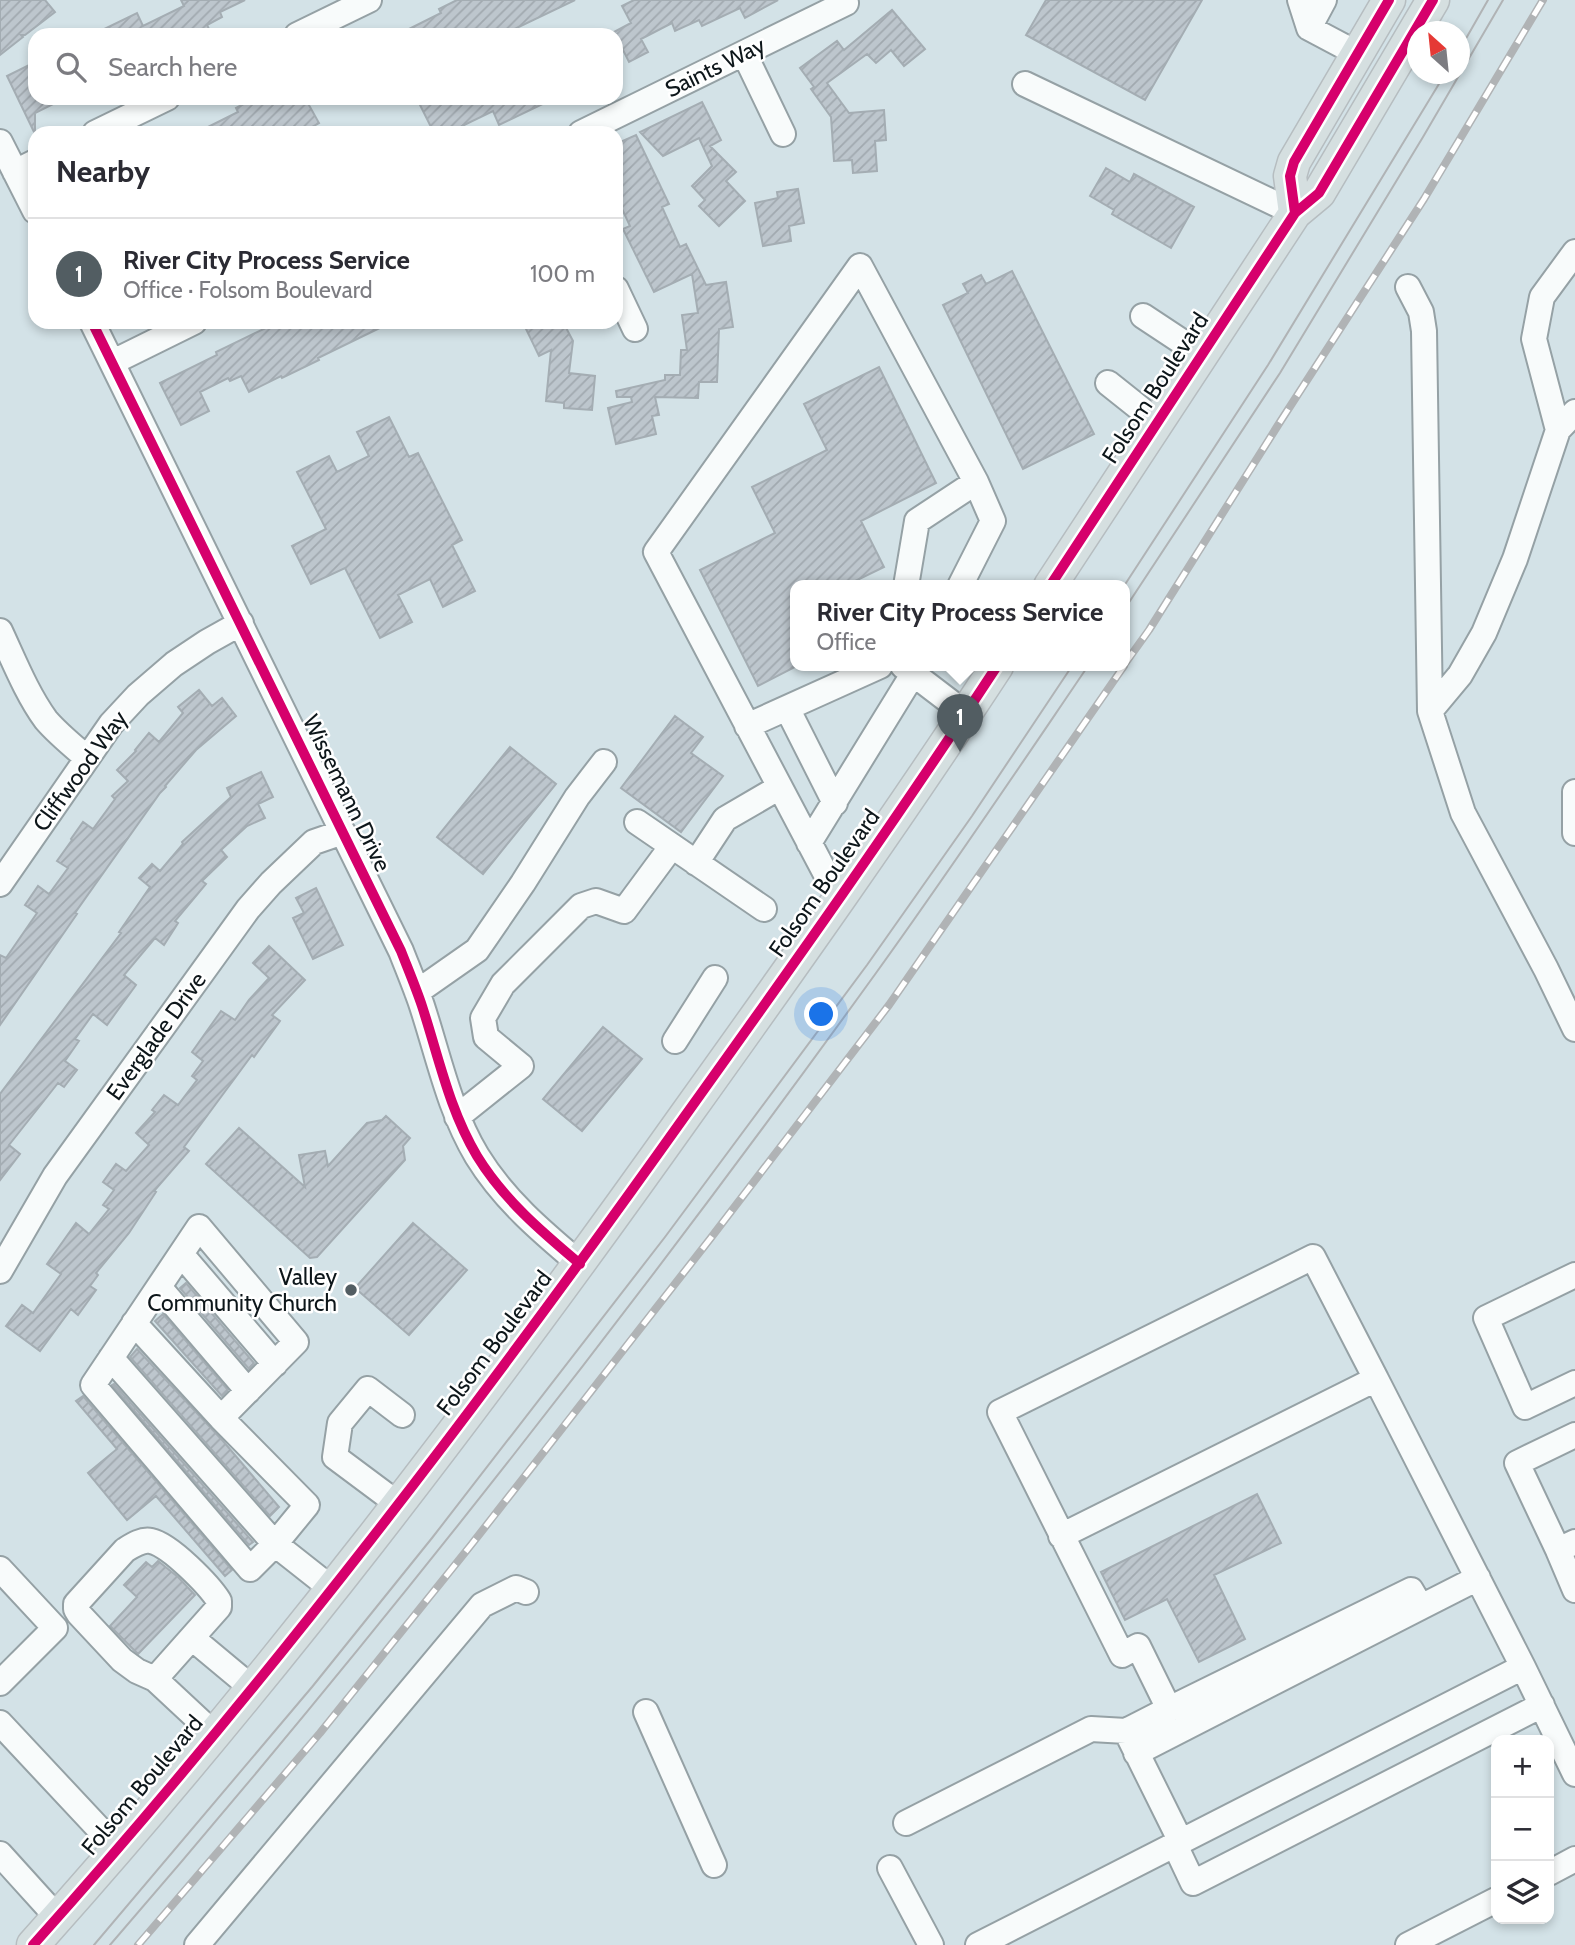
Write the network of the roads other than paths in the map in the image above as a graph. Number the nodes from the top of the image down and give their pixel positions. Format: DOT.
graph roads {
  1 [pos="369,0"];
  2 [pos="844,0"];
  3 [pos="1300,0"];
  4 [pos="1324,0"];
  5 [pos="1389,0"];
  6 [pos="1433,0"];
  7 [pos="1309,27"];
  8 [pos="311,28"];
  9 [pos="744,53"];
  10 [pos="1358,54"];
  11 [pos="1025,84"];
  12 [pos="153,105"];
  13 [pos="109,126"];
  14 [pos="595,126"];
  15 [pos="783,134"];
  16 [pos="0,142"];
  17 [pos="25,167"];
  18 [pos="1296,214"];
  19 [pos="1575,252"];
  20 [pos="1408,287"];
  21 [pos="623,304"];
  22 [pos="1143,316"];
  23 [pos="96,329"];
  24 [pos="180,329"];
  25 [pos="635,329"];
  26 [pos="1202,355"];
  27 [pos="113,362"];
  28 [pos="1108,383"];
  29 [pos="1567,421"];
  30 [pos="1157,422"];
  31 [pos="976,482"];
  32 [pos="907,580"];
  33 [pos="963,580"];
  34 [pos="1054,580"];
  35 [pos="241,623"];
  36 [pos="0,631"];
  37 [pos="869,671"];
  38 [pos="911,671"];
  39 [pos="914,671"];
  40 [pos="994,671"];
  41 [pos="787,708"];
  42 [pos="1430,710"];
  43 [pos="965,714"];
  44 [pos="747,726"];
  45 [pos="87,758"];
  46 [pos="604,762"];
  47 [pos="780,788"];
  48 [pos="1575,792"];
  49 [pos="835,803"];
  50 [pos="637,822"];
  51 [pos="343,832"];
  52 [pos="1575,833"];
  53 [pos="809,843"];
  54 [pos="672,846"];
  55 [pos="696,863"];
  56 [pos="0,884"];
  57 [pos="839,899"];
  58 [pos="764,909"];
  59 [pos="715,978"];
  60 [pos="417,992"];
  61 [pos="1575,1029"];
  62 [pos="675,1041"];
  63 [pos="457,1117"];
  64 [pos="580,1264"];
  65 [pos="1,1266"];
  66 [pos="1575,1275"];
  67 [pos="159,1287"];
  68 [pos="134,1323"];
  69 [pos="111,1358"];
  70 [pos="1376,1380"];
  71 [pos="1575,1383"];
  72 [pos="248,1391"];
  73 [pos="402,1415"];
  74 [pos="221,1418"];
  75 [pos="1575,1435"];
  76 [pos="398,1504"];
  77 [pos="1061,1536"];
  78 [pos="275,1544"];
  79 [pos="1566,1546"];
  80 [pos="0,1569"];
  81 [pos="1478,1578"];
  82 [pos="332,1589"];
  83 [pos="1575,1590"];
  84 [pos="526,1592"];
  85 [pos="1421,1607"];
  86 [pos="192,1638"];
  87 [pos="1524,1668"];
  88 [pos="155,1679"];
  89 [pos="0,1683"];
  90 [pos="252,1688"];
  91 [pos="1542,1705"];
  92 [pos="1169,1709"];
  93 [pos="646,1712"];
  94 [pos="0,1723"];
  95 [pos="214,1734"];
  96 [pos="1131,1742"];
  97 [pos="1575,1774"];
  98 [pos="906,1823"];
  99 [pos="1178,1843"];
  100 [pos="117,1848"];
  101 [pos="0,1854"];
  102 [pos="1575,1859"];
  103 [pos="714,1865"];
  104 [pos="890,1868"];
  105 [pos="1554,1870"];
  106 [pos="1491,1903"];
  107 [pos="57,1917"];
  108 [pos="33,1945"];
  109 [pos="197,1945"];
  110 [pos="931,1945"];
  111 [pos="978,1945"];
  112 [pos="1408,1945"];
  1 -- 8 [label="street"];
  2 -- 9 [label="street, Saints Way"];
  3 -- 7 [label="street"];
  4 -- 7 [label="street"];
  5 -- 10 [label="main road"];
  6 -- 18 [label="main road, Folsom Boulevard"];
  7 -- 10 [label="street"];
  9 -- 14 [label="street, Saints Way"];
  9 -- 15 [label="street"];
  10 -- 18 [label="main road"];
  11 -- 18 [label="street"];
  12 -- 13 [label="street"];
  16 -- 17 [label="street"];
  18 -- 26 [label="main road, Folsom Boulevard"];
  19 -- 29 [label="street"];
  20 -- 42 [label="street"];
  21 -- 25 [label="street"];
  22 -- 26 [label="street"];
  23 -- 27 [label="street, Wissemann Drive"];
  24 -- 27 [label="street"];
  26 -- 30 [label="main road, Folsom Boulevard"];
  27 -- 35 [label="street, Wissemann Drive"];
  28 -- 30 [label="street"];
  29 -- 42 [label="street"];
  30 -- 34 [label="main road, Folsom Boulevard"];
  31 -- 32 [label="street"];
  31 -- 33 [label="street"];
  31 -- 44 [label="street"];
  35 -- 45 [label="street, Cliffwood Way"];
  35 -- 51 [label="street, Wissemann Drive"];
  36 -- 45 [label="street"];
  37 -- 41 [label="street"];
  38 -- 49 [label="street"];
  39 -- 43 [label="street"];
  40 -- 43 [label="main road, Folsom Boulevard"];
  41 -- 44 [label="street"];
  41 -- 49 [label="street"];
  42 -- 61 [label="street"];
  43 -- 57 [label="main road, Folsom Boulevard"];
  44 -- 47 [label="street"];
  45 -- 56 [label="street, Cliffwood Way"];
  46 -- 60 [label="street"];
  47 -- 53 [label="street"];
  47 -- 55 [label="street"];
  48 -- 52 [label="street"];
  49 -- 53 [label="street"];
  50 -- 54 [label="street"];
  51 -- 60 [label="street, Wissemann Drive"];
  51 -- 65 [label="street, Everglade Drive"];
  53 -- 57 [label="street"];
  54 -- 55 [label="street"];
  54 -- 63 [label="street"];
  55 -- 58 [label="street"];
  57 -- 64 [label="main road, Folsom Boulevard"];
  59 -- 62 [label="street"];
  60 -- 63 [label="street, Wissemann Drive"];
  63 -- 64 [label="street, Wissemann Drive"];
  64 -- 76 [label="main road, Folsom Boulevard"];
  66 -- 71 [label="street"];
  67 -- 68 [label="street"];
  67 -- 72 [label="street"];
  67 -- 72 [label="street"];
  68 -- 69 [label="street"];
  68 -- 74 [label="street"];
  69 -- 78 [label="street"];
  69 -- 78 [label="street"];
  70 -- 77 [label="street"];
  70 -- 77 [label="street"];
  70 -- 81 [label="street"];
  72 -- 74 [label="street"];
  73 -- 76 [label="street"];
  74 -- 78 [label="street"];
  75 -- 79 [label="street"];
  76 -- 82 [label="main road, Folsom Boulevard"];
  77 -- 92 [label="street"];
  78 -- 82 [label="street"];
  79 -- 83 [label="street"];
  80 -- 89 [label="street"];
  81 -- 85 [label="street"];
  81 -- 87 [label="street"];
  82 -- 90 [label="main road, Folsom Boulevard"];
  84 -- 109 [label="street"];
  85 -- 92 [label="street"];
  85 -- 96 [label="street"];
  86 -- 88 [label="street"];
  86 -- 88 [label="street"];
  86 -- 90 [label="street"];
  87 -- 91 [label="street"];
  87 -- 99 [label="street"];
  88 -- 95 [label="street"];
  90 -- 95 [label="main road, Folsom Boulevard"];
  91 -- 97 [label="street"];
  91 -- 99 [label="street"];
  92 -- 96 [label="street"];
  93 -- 103 [label="street"];
  94 -- 100 [label="street"];
  95 -- 100 [label="main road, Folsom Boulevard"];
  96 -- 98 [label="street"];
  96 -- 99 [label="street"];
  99 -- 111 [label="street"];
  100 -- 107 [label="main road, Folsom Boulevard"];
  101 -- 107 [label="street"];
  102 -- 105 [label="street"];
  104 -- 110 [label="street"];
  106 -- 112 [label="street"];
  107 -- 108 [label="main road, Folsom Boulevard"];
}
